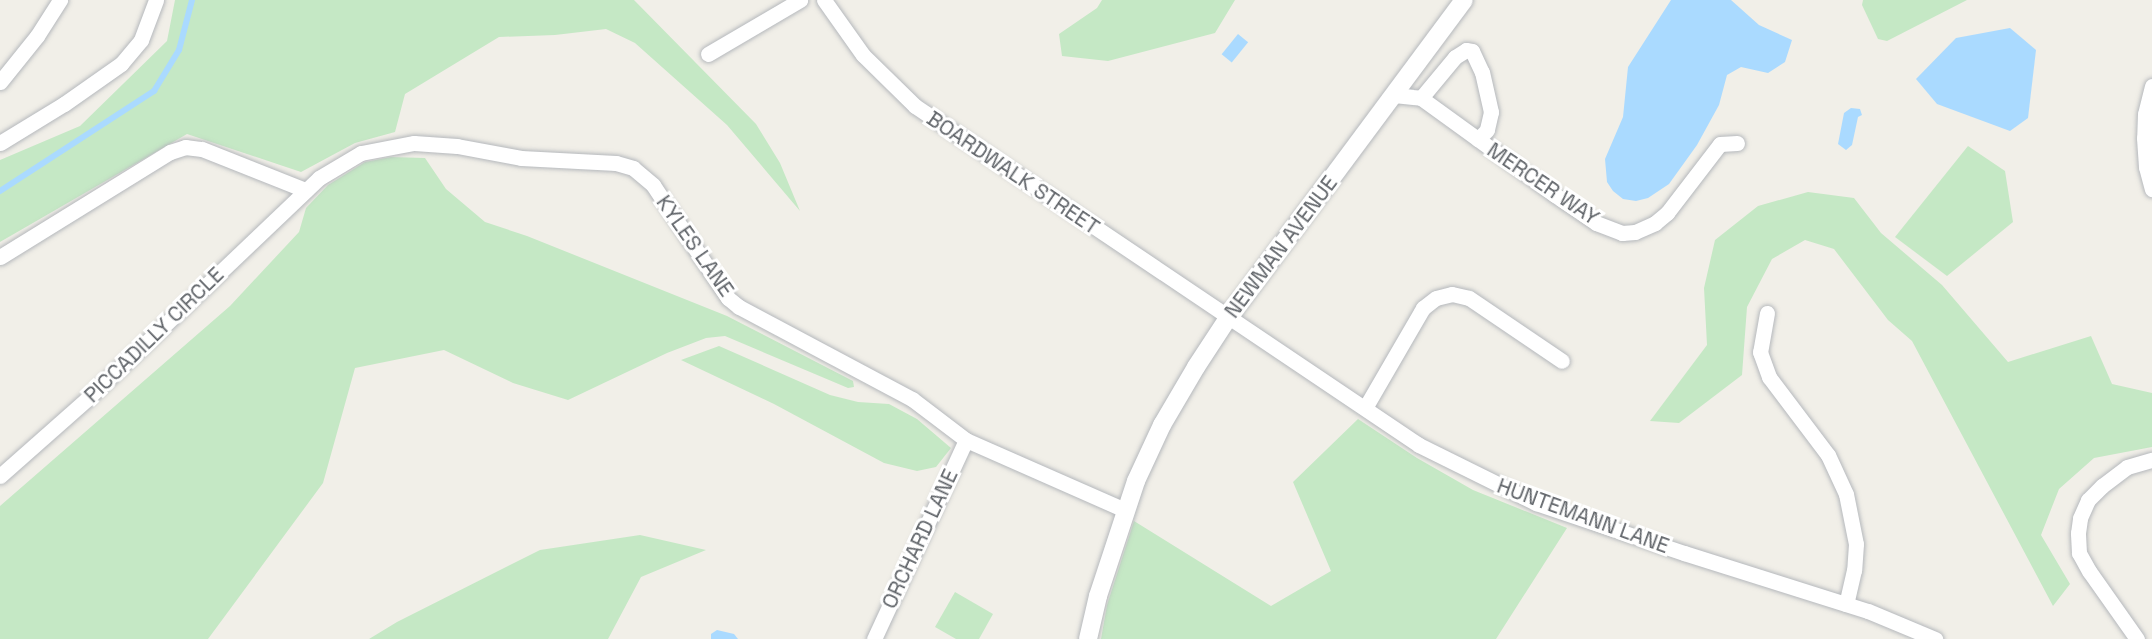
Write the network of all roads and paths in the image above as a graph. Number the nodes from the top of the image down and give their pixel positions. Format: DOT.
graph roads {
  1 [pos="60,0"];
  2 [pos="156,0"];
  3 [pos="800,0"];
  4 [pos="824,0"];
  5 [pos="1464,0"];
  6 [pos="708,54"];
  7 [pos="0,82"];
  8 [pos="2152,86"];
  9 [pos="1394,95"];
  10 [pos="1421,98"];
  11 [pos="1478,139"];
  12 [pos="1737,142"];
  13 [pos="0,143"];
  14 [pos="2152,189"];
  15 [pos="305,190"];
  16 [pos="0,257"];
  17 [pos="1767,313"];
  18 [pos="1230,315"];
  19 [pos="1562,361"];
  20 [pos="1365,408"];
  21 [pos="966,440"];
  22 [pos="2152,460"];
  23 [pos="0,476"];
  24 [pos="1125,510"];
  25 [pos="1846,604"];
  26 [pos="874,639"];
  27 [pos="1088,639"];
  28 [pos="1935,639"];
  29 [pos="2137,639"];
  1 -- 7 [label="street"];
  2 -- 13 [label="street"];
  3 -- 6 [label="street"];
  4 -- 18 [label="street, BOARDWALK STREET"];
  5 -- 9 [label="street, NEWMAN AVENUE"];
  8 -- 14 [label="street"];
  9 -- 10 [label="street, MERCER WAY"];
  9 -- 18 [label="street, NEWMAN AVENUE"];
  10 -- 11 [label="street, MERCER WAY"];
  10 -- 11 [label="street"];
  11 -- 12 [label="street, MERCER WAY"];
  15 -- 16 [label="street"];
  15 -- 21 [label="street, KYLES LANE"];
  15 -- 23 [label="street, PICCADILLY CIRCLE"];
  17 -- 25 [label="street"];
  18 -- 20 [label="street, HUNTEMANN LANE"];
  18 -- 24 [label="street, NEWMAN AVENUE"];
  19 -- 20 [label="street"];
  20 -- 25 [label="street, HUNTEMANN LANE"];
  21 -- 24 [label="street, KYLES LANE"];
  21 -- 26 [label="street, ORCHARD LANE"];
  22 -- 29 [label="street"];
  24 -- 27 [label="street, NEWMAN AVENUE"];
  25 -- 28 [label="street, HUNTEMANN LANE"];
}
